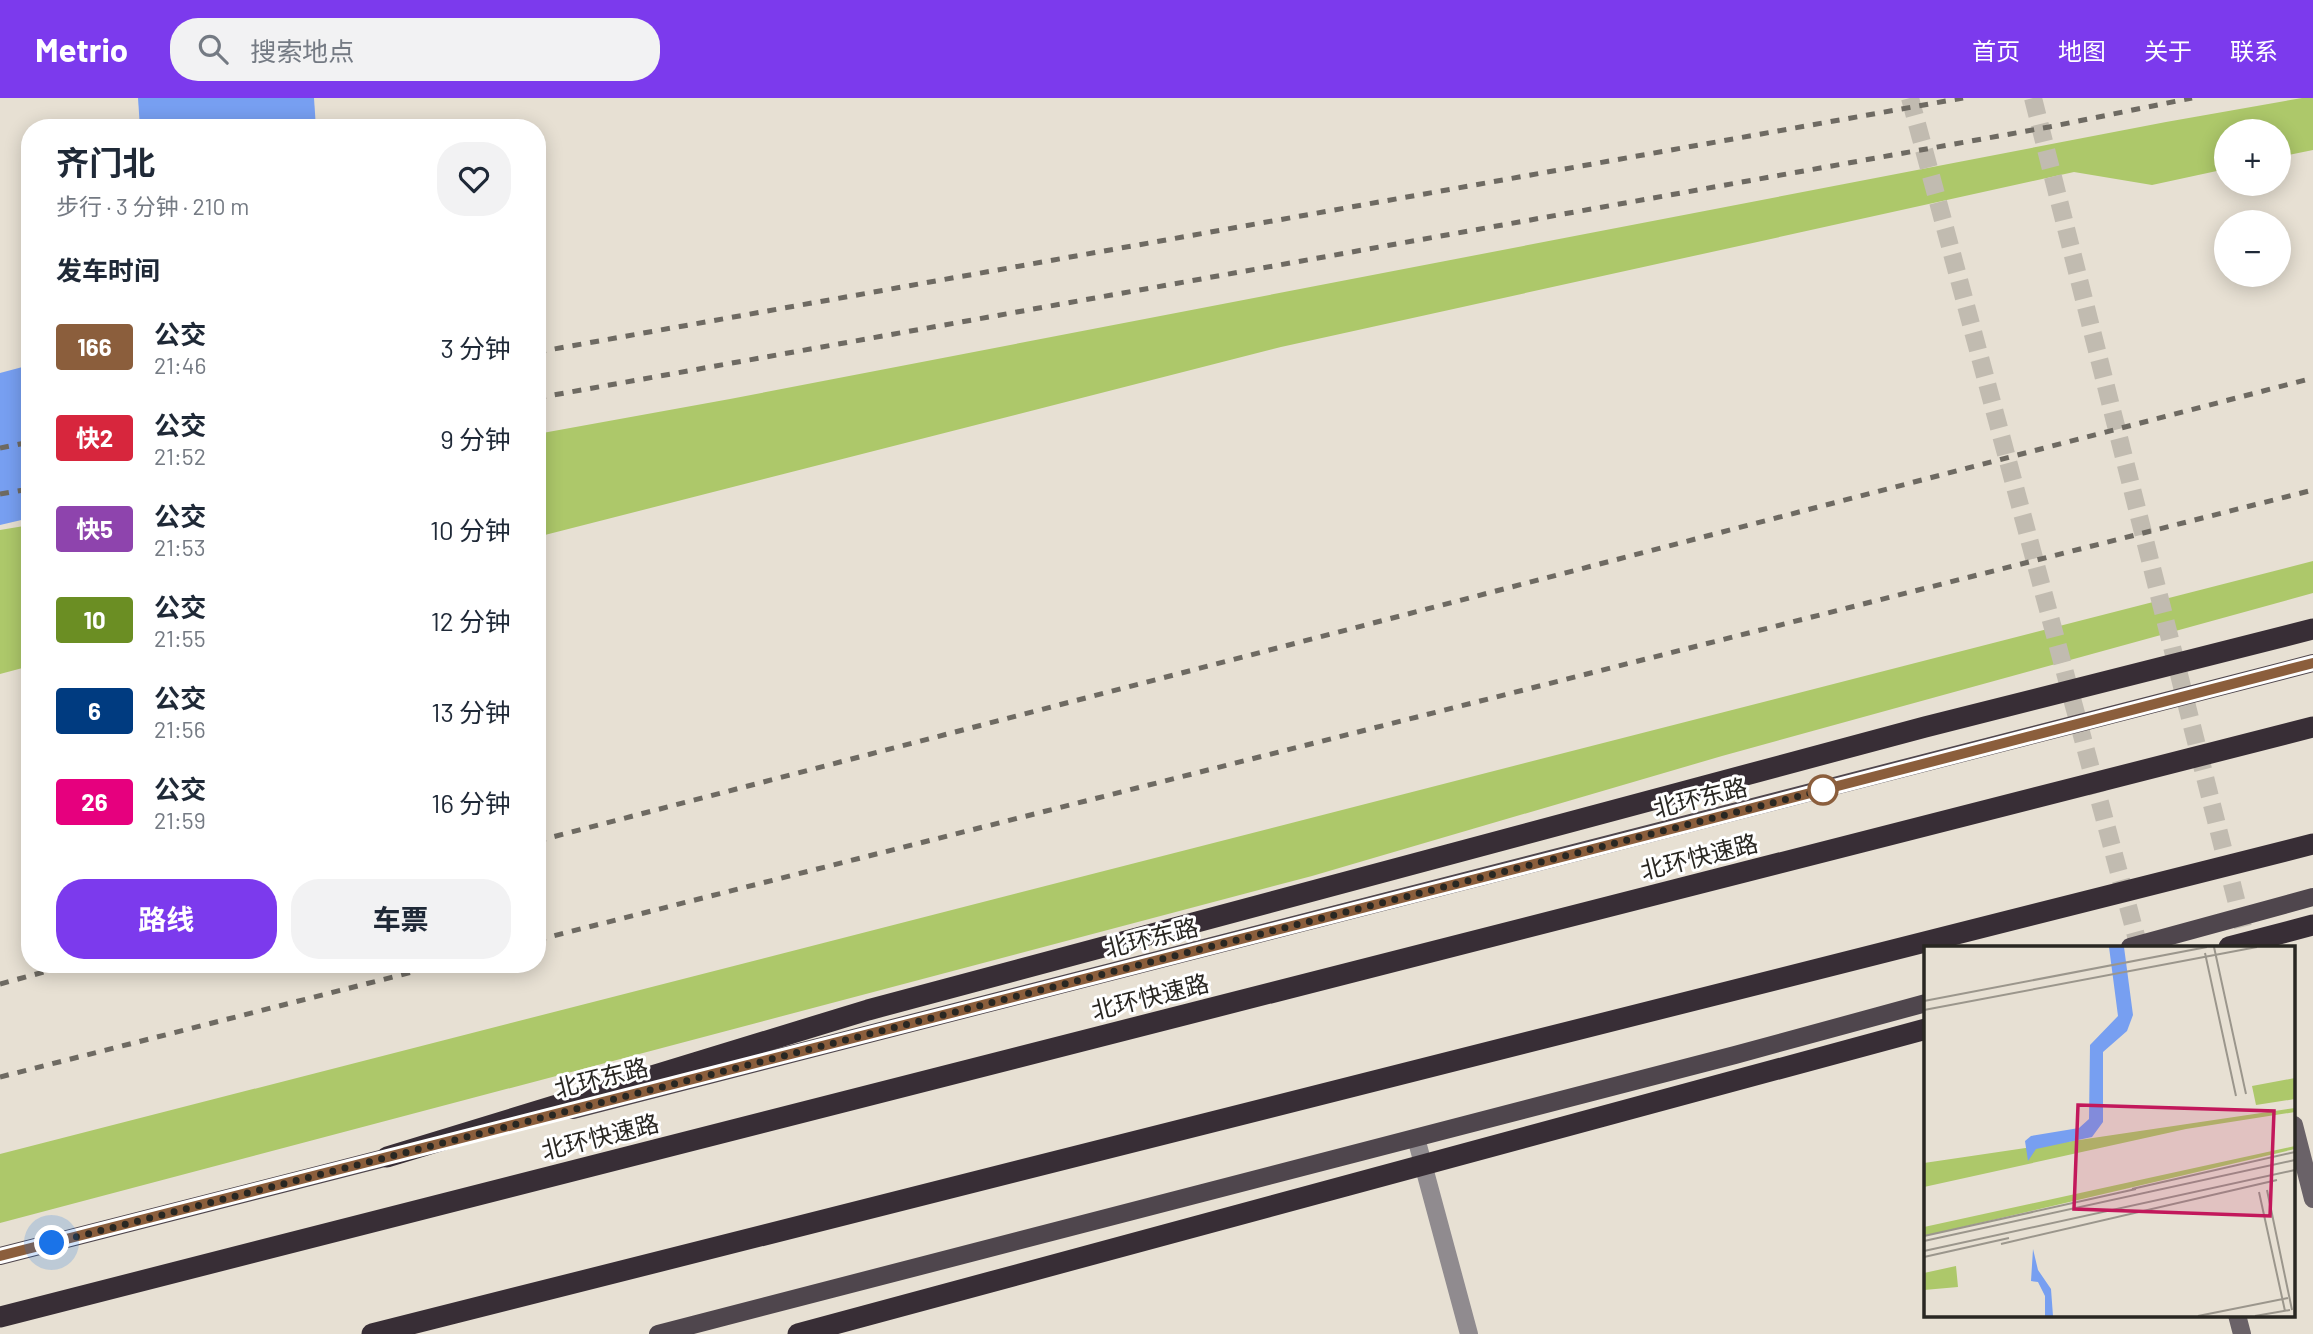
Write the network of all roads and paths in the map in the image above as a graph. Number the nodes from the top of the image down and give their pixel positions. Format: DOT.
graph roads {
  1 [pos="2313,629"];
  2 [pos="2313,663"];
  3 [pos="2313,727"];
  4 [pos="2313,844"];
  5 [pos="2313,897"];
  6 [pos="2313,925"];
  7 [pos="2134,946"];
  8 [pos="2233,946"];
  9 [pos="1924,1004"];
  10 [pos="1924,1030"];
  11 [pos="2296,1133"];
  12 [pos="1416,1138"];
  13 [pos="387,1157"];
  14 [pos="2313,1199"];
  15 [pos="0,1256"];
  16 [pos="2237,1316"];
  17 [pos="0,1317"];
  18 [pos="372,1334"];
  19 [pos="658,1334"];
  20 [pos="798,1334"];
  21 [pos="1469,1334"];
  22 [pos="2242,1334"];
  1 -- 13 [label="highway"];
  2 -- 13 [label="main road, 北环东路"];
  3 -- 17 [label="highway, 北环快速路"];
  4 -- 18 [label="highway"];
  5 -- 7 [label="main road"];
  6 -- 8 [label="highway"];
  9 -- 12 [label="main road"];
  10 -- 20 [label="highway"];
  11 -- 14 [label="main road"];
  12 -- 19 [label="main road"];
  12 -- 21 [label="lane"];
  13 -- 15 [label="main road, 北环东路"];
  16 -- 22 [label="main road"];
}
